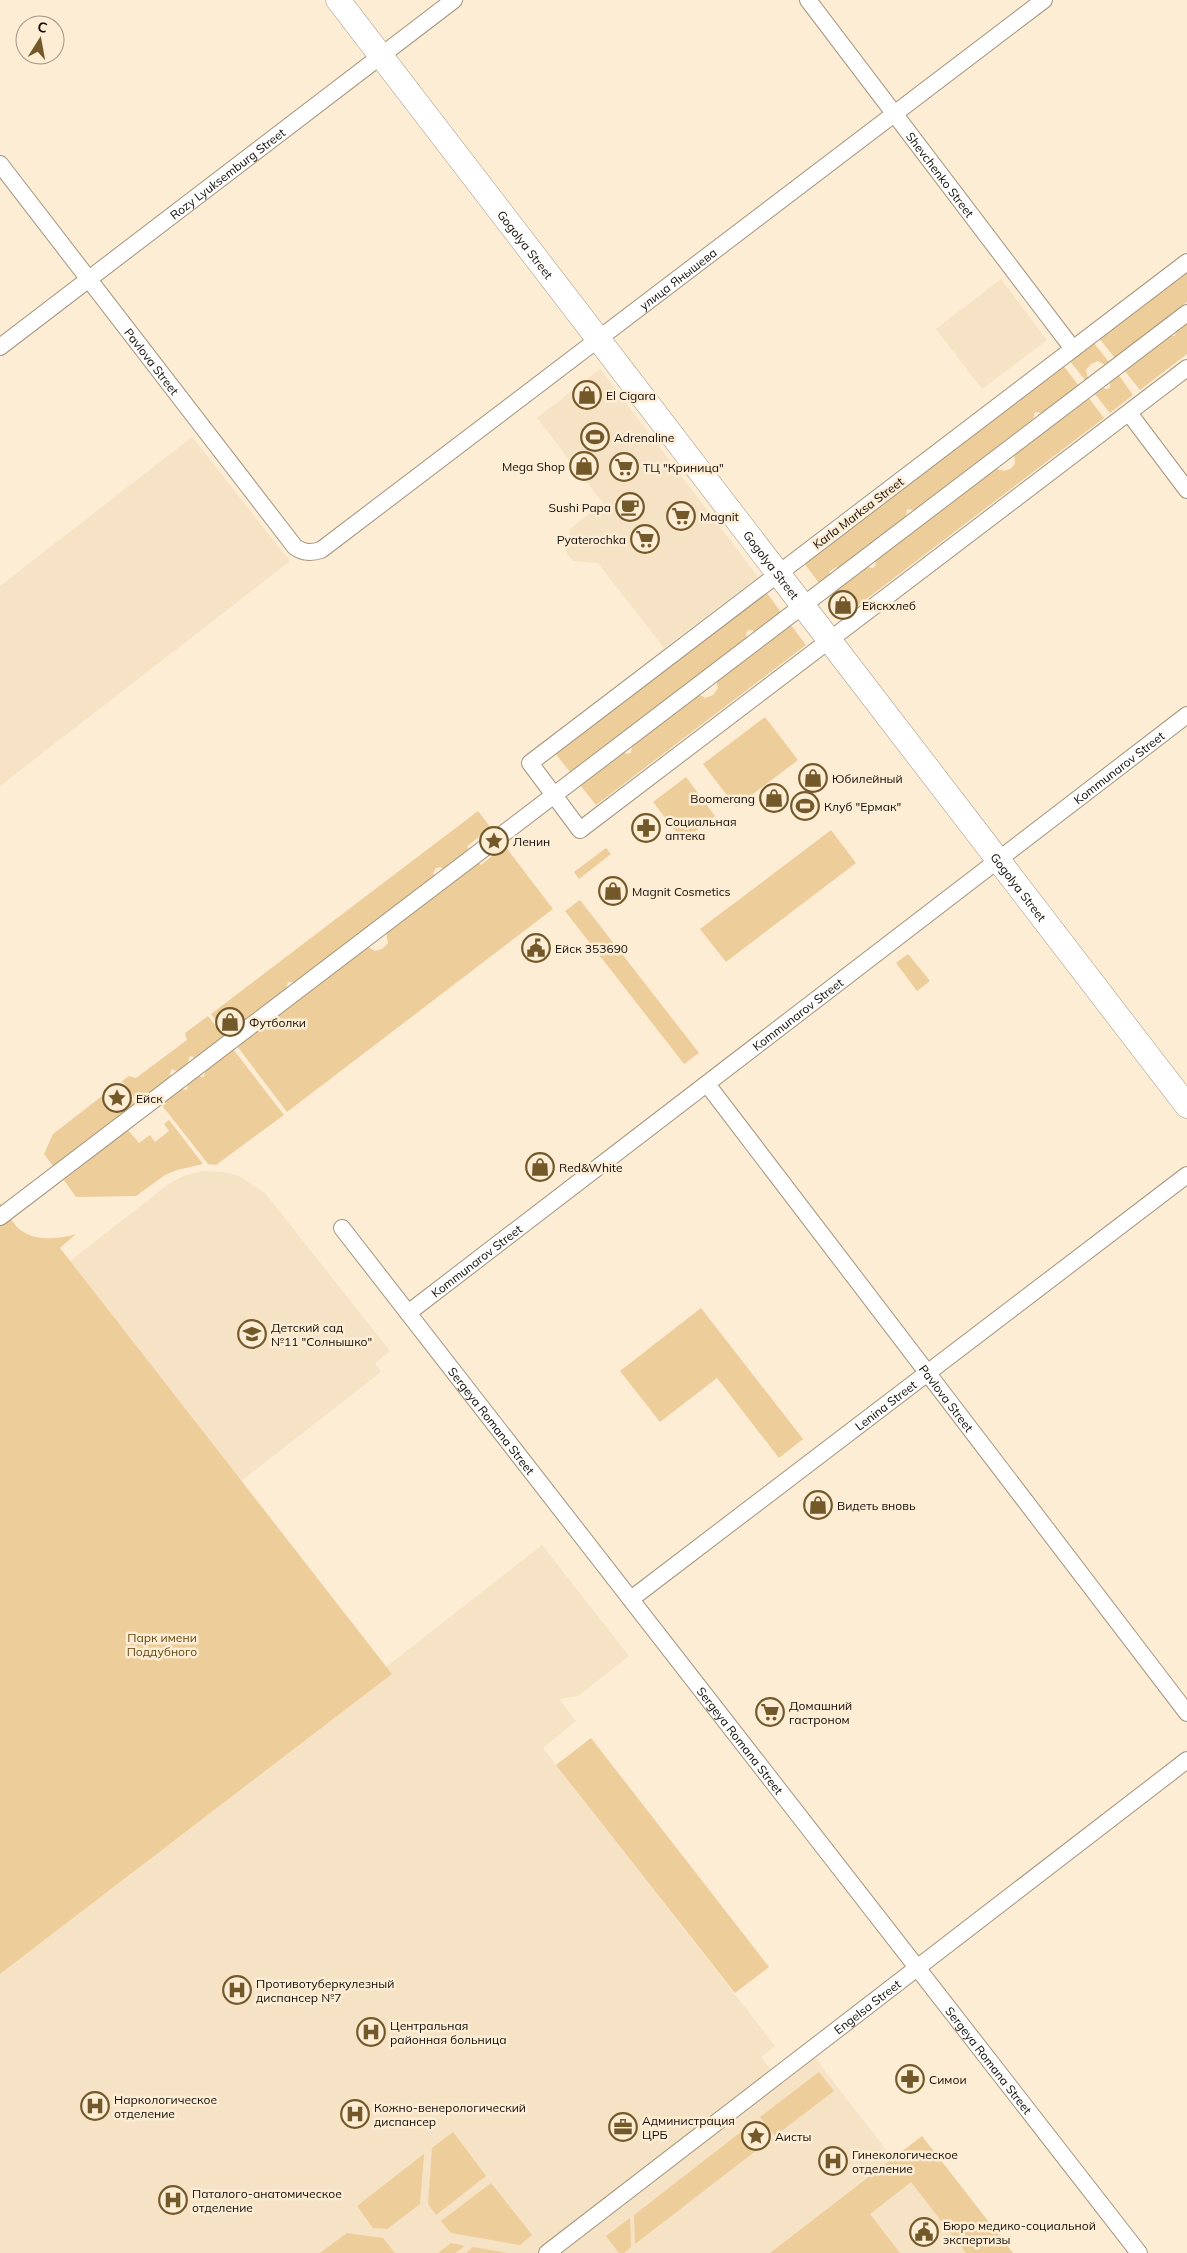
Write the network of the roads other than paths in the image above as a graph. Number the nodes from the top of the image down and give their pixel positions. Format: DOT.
graph roads {
  1 [pos="338,0"];
  2 [pos="454,0"];
  3 [pos="808,0"];
  4 [pos="1044,0"];
  5 [pos="381,56"];
  6 [pos="895,114"];
  7 [pos="0,164"];
  8 [pos="1187,262"];
  9 [pos="88,279"];
  10 [pos="1187,313"];
  11 [pos="600,340"];
  12 [pos="0,347"];
  13 [pos="1073,349"];
  14 [pos="1187,368"];
  15 [pos="1129,412"];
  16 [pos="1187,490"];
  17 [pos="309,553"];
  18 [pos="778,574"];
  19 [pos="803,606"];
  20 [pos="829,640"];
  21 [pos="1187,715"];
  22 [pos="554,795"];
  23 [pos="998,860"];
  24 [pos="707,1084"];
  25 [pos="1187,1106"];
  26 [pos="1187,1175"];
  27 [pos="2,1214"];
  28 [pos="342,1228"];
  29 [pos="408,1313"];
  30 [pos="927,1373"];
  31 [pos="630,1599"];
  32 [pos="1187,1713"];
  33 [pos="1187,1760"];
  34 [pos="917,1967"];
  35 [pos="547,2253"];
  36 [pos="1139,2253"];
  1 -- 5 [label="street, Gogolya Street"];
  2 -- 5 [label="street, Rozy Lyuksemburg Street"];
  3 -- 6 [label="street, Shevchenko Street"];
  4 -- 6 [label="street, улица Янышева"];
  5 -- 9 [label="street, Rozy Lyuksemburg Street"];
  5 -- 11 [label="street, Gogolya Street"];
  6 -- 11 [label="street, улица Янышева"];
  6 -- 13 [label="street, Shevchenko Street"];
  7 -- 9 [label="street, Pavlova Street"];
  8 -- 13 [label="street, Karla Marksa Street"];
  9 -- 12 [label="street, Rozy Lyuksemburg Street"];
  9 -- 17 [label="street, Pavlova Street"];
  10 -- 19 [label="street"];
  11 -- 17 [label="street, улица Янышева"];
  11 -- 18 [label="street, Gogolya Street"];
  13 -- 18 [label="street, Karla Marksa Street"];
  14 -- 15 [label="street"];
  15 -- 16 [label="street"];
  15 -- 20 [label="street"];
  18 -- 19 [label="street, Gogolya Street"];
  18 -- 22 [label="street, Karla Marksa Street"];
  19 -- 20 [label="street, Gogolya Street"];
  19 -- 22 [label="street"];
  20 -- 22 [label="street"];
  20 -- 23 [label="street, Gogolya Street"];
  21 -- 23 [label="street, Kommunarov Street"];
  22 -- 27 [label="street"];
  23 -- 24 [label="street, Kommunarov Street"];
  23 -- 25 [label="street, Gogolya Street"];
  24 -- 29 [label="street, Kommunarov Street"];
  24 -- 30 [label="street, Pavlova Street"];
  26 -- 30 [label="street, Lenina Street"];
  28 -- 29 [label="street, Sergeya Romana Street"];
  29 -- 31 [label="street, Sergeya Romana Street"];
  30 -- 31 [label="street, Lenina Street"];
  30 -- 32 [label="street, Pavlova Street"];
  31 -- 34 [label="street, Sergeya Romana Street"];
  33 -- 34 [label="street, Engelsa Street"];
  34 -- 35 [label="street, Engelsa Street"];
  34 -- 36 [label="street, Sergeya Romana Street"];
}
